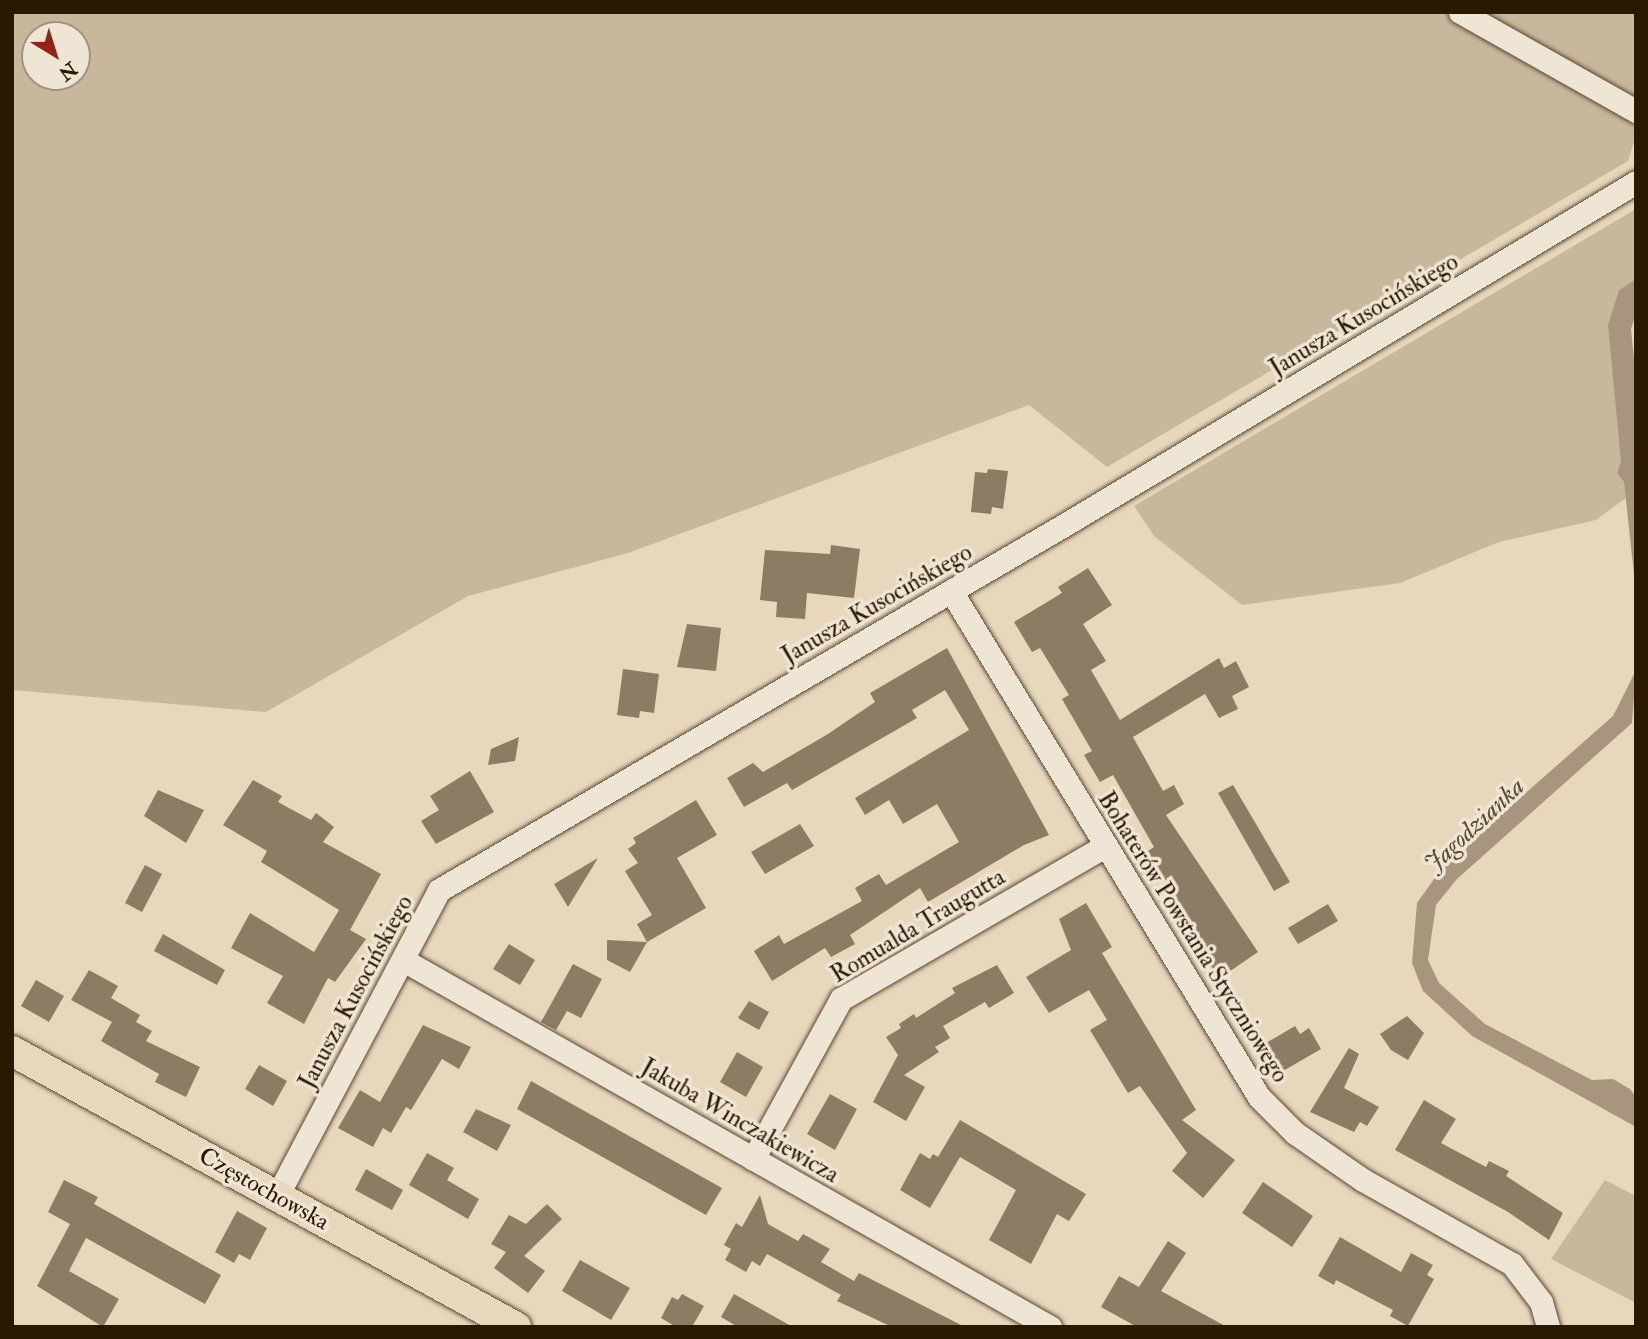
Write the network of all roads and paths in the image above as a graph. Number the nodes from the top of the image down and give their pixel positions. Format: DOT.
graph roads {
  1 [pos="1460,12"];
  2 [pos="1636,111"];
  3 [pos="1636,182"];
  4 [pos="951,591"];
  5 [pos="1105,846"];
  6 [pos="405,961"];
  7 [pos="12,1051"];
  8 [pos="753,1159"];
  9 [pos="277,1196"];
  10 [pos="516,1327"];
  11 [pos="1049,1327"];
  12 [pos="1548,1327"];
  1 -- 2 [label="street"];
  3 -- 4 [label="street, Janusza Kusocińskiego"];
  4 -- 5 [label="street, Bohaterów Powstania Styczniowego"];
  4 -- 6 [label="street, Janusza Kusocińskiego"];
  5 -- 8 [label="street, Romualda Traugutta"];
  5 -- 12 [label="street, Bohaterów Powstania Styczniowego"];
  6 -- 8 [label="street, Jakuba Winczakiewicza"];
  6 -- 9 [label="street, Janusza Kusocińskiego"];
  7 -- 9 [label="main road, Częstochowska"];
  8 -- 11 [label="street, Jakuba Winczakiewicza"];
  9 -- 10 [label="main road, Częstochowska"];
}
